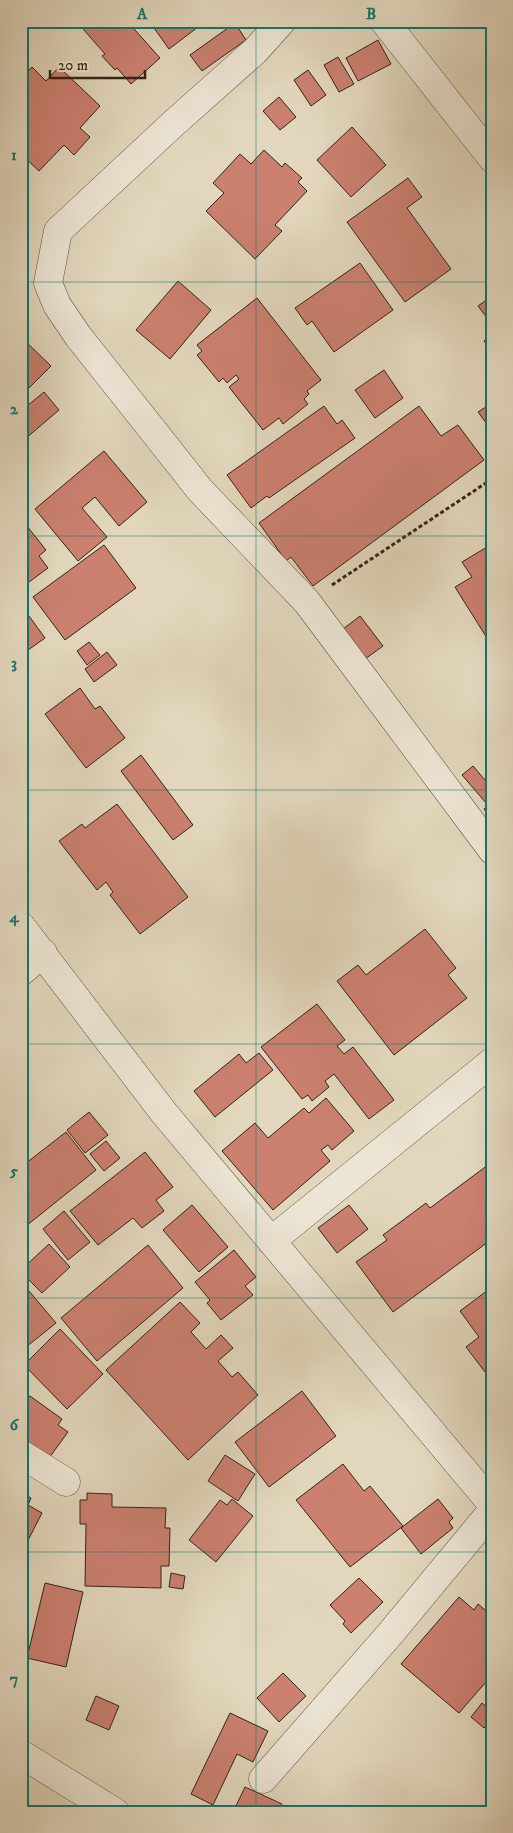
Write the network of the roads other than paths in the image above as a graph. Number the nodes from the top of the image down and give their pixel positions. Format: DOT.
graph roads {
  1 [pos="282,21"];
  2 [pos="384,21"];
  3 [pos="492,158"];
  4 [pos="492,850"];
  5 [pos="21,926"];
  6 [pos="43,953"];
  7 [pos="21,972"];
  8 [pos="492,1062"];
  9 [pos="271,1241"];
  10 [pos="21,1454"];
  11 [pos="66,1482"];
  12 [pos="492,1504"];
  13 [pos="492,1511"];
  14 [pos="21,1754"];
  15 [pos="263,1778"];
  16 [pos="115,1812"];
  1 -- 4 [label="street"];
  2 -- 3 [label="street"];
  5 -- 6 [label="street"];
  6 -- 7 [label="street"];
  6 -- 9 [label="street"];
  8 -- 9 [label="street"];
  9 -- 12 [label="street"];
  10 -- 11 [label="street"];
  13 -- 15 [label="street"];
  14 -- 16 [label="street"];
}
